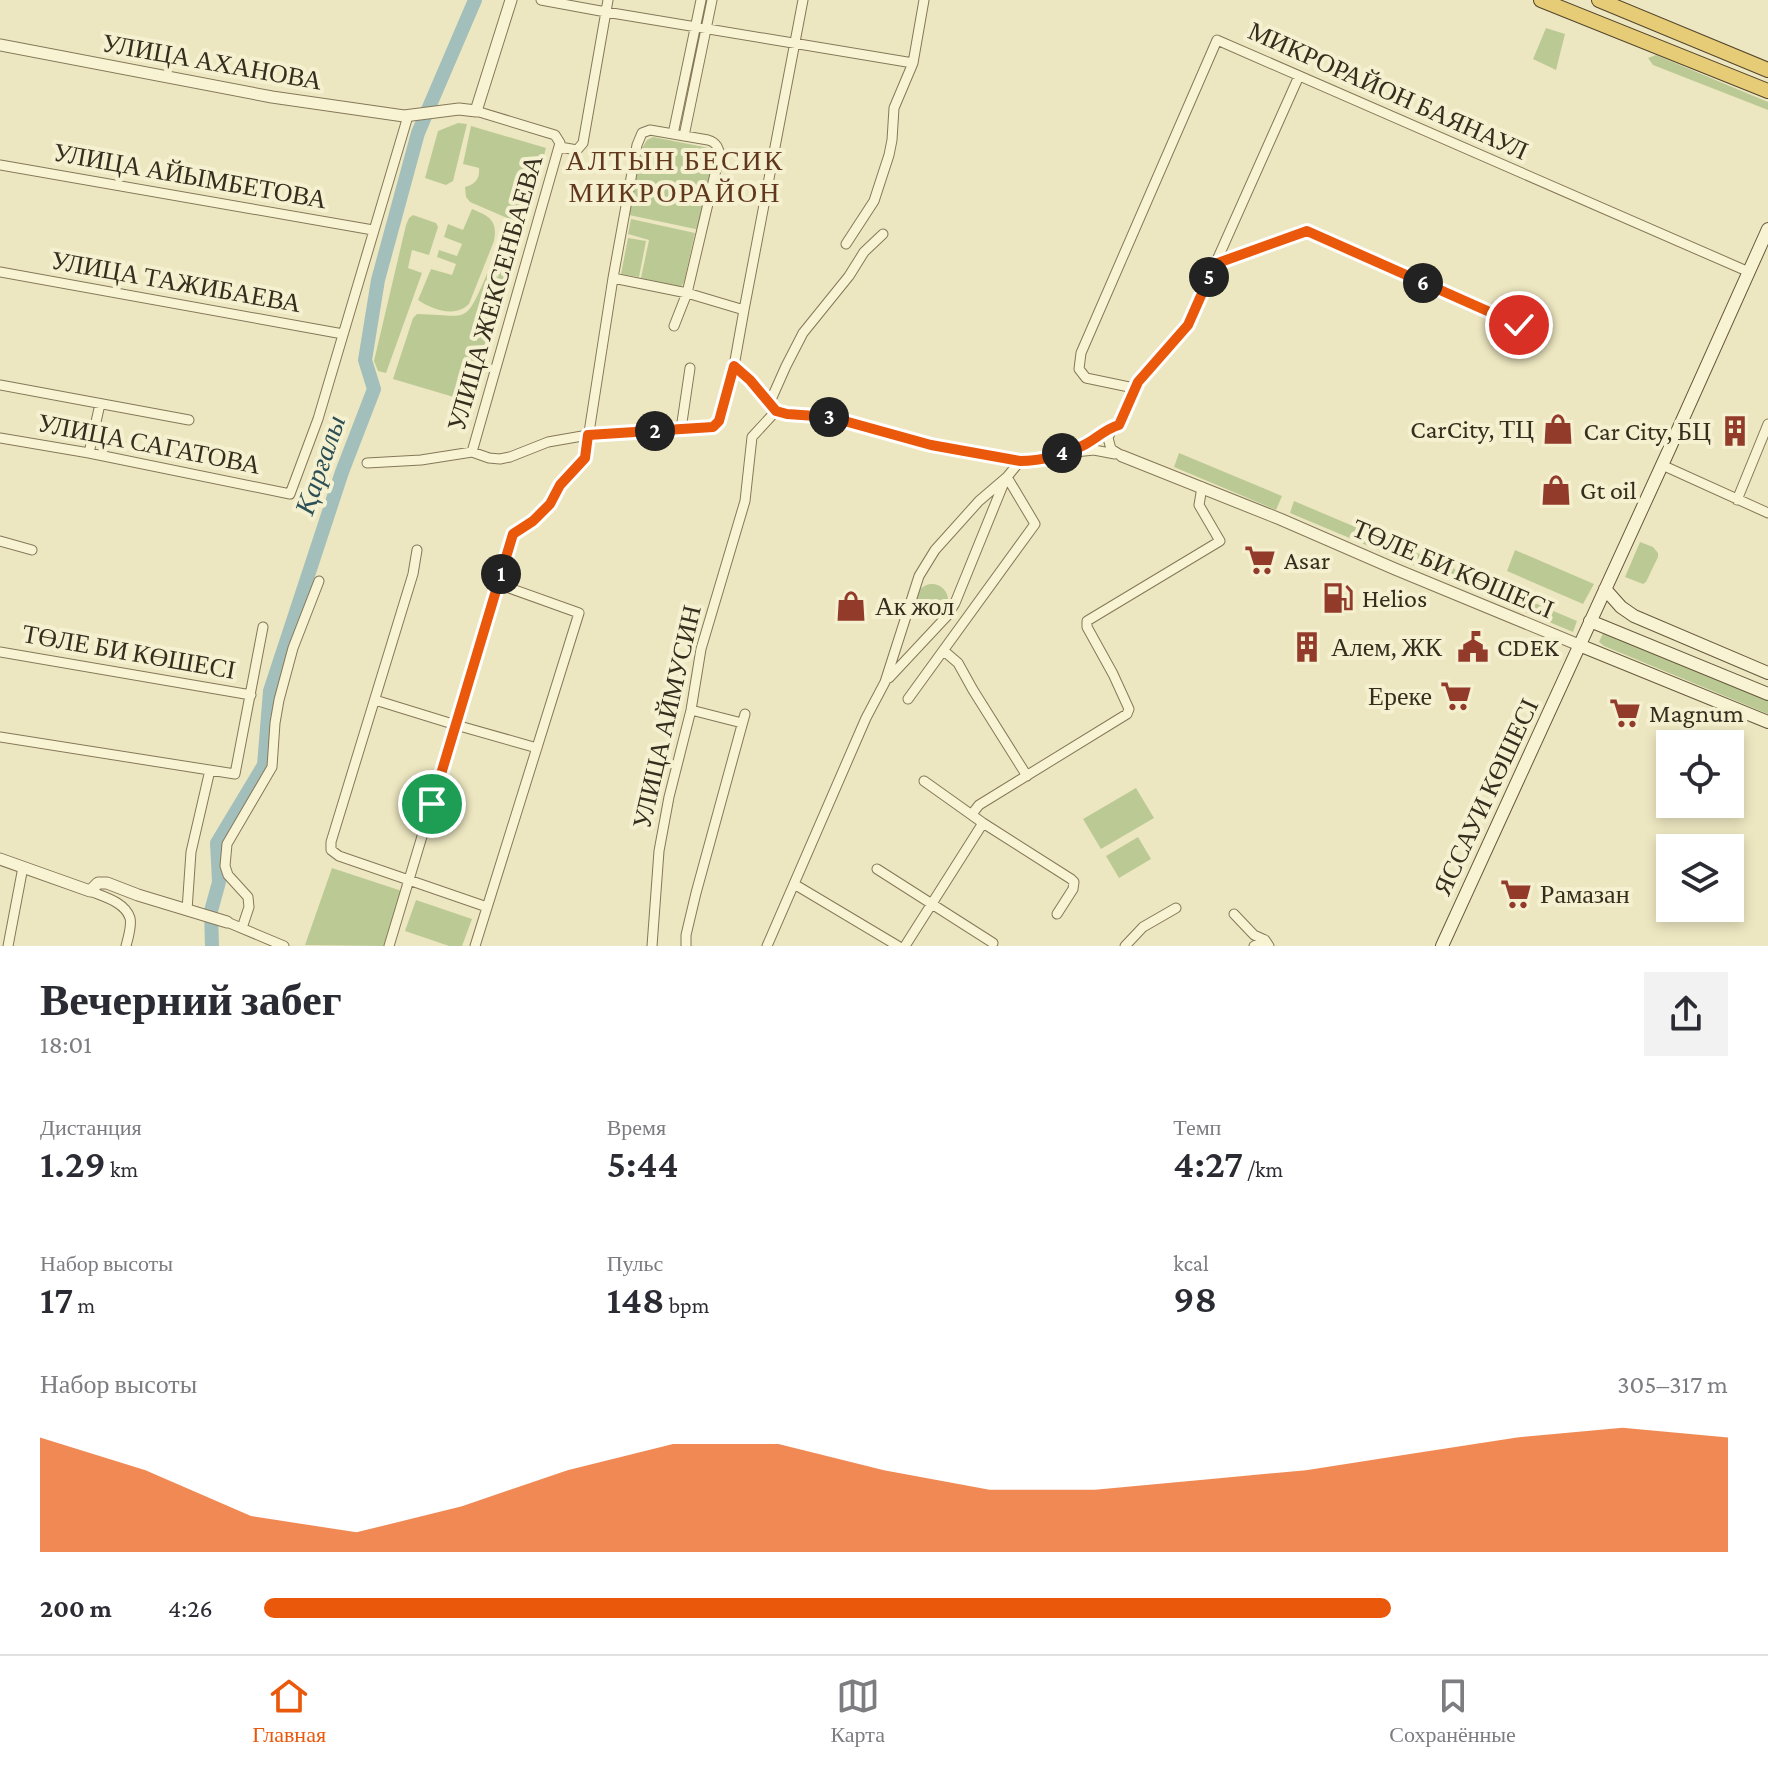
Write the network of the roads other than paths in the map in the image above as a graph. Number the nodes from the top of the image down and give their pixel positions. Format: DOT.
graph roads {
  1 [pos="511,0"];
  2 [pos="541,0"];
  3 [pos="608,0"];
  4 [pos="701,0"];
  5 [pos="712,0"];
  6 [pos="803,0"];
  7 [pos="924,0"];
  8 [pos="1541,0"];
  9 [pos="1599,0"];
  10 [pos="606,12"];
  11 [pos="695,26"];
  12 [pos="706,29"];
  13 [pos="795,44"];
  14 [pos="0,45"];
  15 [pos="913,63"];
  16 [pos="1768,70"];
  17 [pos="1299,76"];
  18 [pos="1768,91"];
  19 [pos="476,111"];
  20 [pos="412,116"];
  21 [pos="679,135"];
  22 [pos="560,147"];
  23 [pos="0,165"];
  24 [pos="1768,229"];
  25 [pos="373,230"];
  26 [pos="883,234"];
  27 [pos="846,244"];
  28 [pos="1215,264"];
  29 [pos="0,272"];
  30 [pos="1749,272"];
  31 [pos="617,278"];
  32 [pos="687,293"];
  33 [pos="741,310"];
  34 [pos="674,326"];
  35 [pos="1524,327"];
  36 [pos="343,334"];
  37 [pos="734,366"];
  38 [pos="690,368"];
  39 [pos="0,385"];
  40 [pos="1134,388"];
  41 [pos="100,404"];
  42 [pos="773,407"];
  43 [pos="189,420"];
  44 [pos="1768,424"];
  45 [pos="1119,425"];
  46 [pos="681,429"];
  47 [pos="588,435"];
  48 [pos="0,438"];
  49 [pos="472,452"];
  50 [pos="89,453"];
  51 [pos="1060,454"];
  52 [pos="1122,456"];
  53 [pos="1020,461"];
  54 [pos="367,463"];
  55 [pos="1662,465"];
  56 [pos="1007,477"];
  57 [pos="1202,487"];
  58 [pos="1737,500"];
  59 [pos="1768,513"];
  60 [pos="0,541"];
  61 [pos="32,550"];
  62 [pos="417,550"];
  63 [pos="319,581"];
  64 [pos="498,584"];
  65 [pos="1605,589"];
  66 [pos="1590,621"];
  67 [pos="263,627"];
  68 [pos="1579,645"];
  69 [pos="944,651"];
  70 [pos="0,652"];
  71 [pos="1768,673"];
  72 [pos="885,682"];
  73 [pos="1768,694"];
  74 [pos="251,695"];
  75 [pos="908,699"];
  76 [pos="375,700"];
  77 [pos="691,710"];
  78 [pos="1768,722"];
  79 [pos="456,725"];
  80 [pos="0,737"];
  81 [pos="537,748"];
  82 [pos="210,770"];
  83 [pos="1027,776"];
  84 [pos="924,781"];
  85 [pos="972,814"];
  86 [pos="983,823"];
  87 [pos="0,859"];
  88 [pos="23,867"];
  89 [pos="877,869"];
  90 [pos="409,882"];
  91 [pos="794,884"];
  92 [pos="90,891"];
  93 [pos="932,903"];
  94 [pos="487,907"];
  95 [pos="1176,908"];
  96 [pos="187,910"];
  97 [pos="1057,914"];
  98 [pos="1234,914"];
  99 [pos="227,922"];
  100 [pos="242,928"];
  101 [pos="884,943"];
  102 [pos="993,943"];
  103 [pos="1267,943"];
  104 [pos="8,946"];
  105 [pos="126,946"];
  106 [pos="284,946"];
  107 [pos="389,946"];
  108 [pos="475,946"];
  109 [pos="652,946"];
  110 [pos="686,946"];
  111 [pos="767,946"];
  112 [pos="898,946"];
  113 [pos="905,946"];
  114 [pos="1125,946"];
  115 [pos="1254,946"];
  116 [pos="1442,946"];
  1 -- 19 [label="street"];
  2 -- 10 [label="street"];
  3 -- 10 [label="street, УЛИЦА ЖЕКСЕНБАЕВА"];
  4 -- 11 [label="street"];
  5 -- 12 [label="street"];
  6 -- 13 [label="street"];
  7 -- 15 [label="street"];
  8 -- 18 [label="highway"];
  9 -- 16 [label="highway"];
  10 -- 11 [label="street"];
  10 -- 22 [label="street, УЛИЦА ЖЕКСЕНБАЕВА"];
  11 -- 12 [label="street"];
  11 -- 21 [label="street"];
  12 -- 13 [label="street"];
  12 -- 21 [label="street"];
  13 -- 15 [label="street"];
  13 -- 33 [label="street"];
  14 -- 20 [label="street, УЛИЦА АХАНОВА"];
  15 -- 27 [label="street"];
  17 -- 28 [label="street"];
  17 -- 30 [label="street, МИКРОРАЙОН БАЯНАУЛ"];
  17 -- 40 [label="street, МИКРОРАЙОН БАЯНАУЛ"];
  19 -- 20 [label="street, УЛИЦА ЖЕКСЕНБАЕВА"];
  19 -- 22 [label="street, УЛИЦА ЖЕКСЕНБАЕВА"];
  20 -- 25 [label="street"];
  21 -- 31 [label="street"];
  21 -- 32 [label="street"];
  22 -- 49 [label="street, УЛИЦА ЖЕКСЕНБАЕВА"];
  23 -- 25 [label="street, УЛИЦА АЙЫМБЕТОВА"];
  24 -- 30 [label="main road, ЯССАУИ КӨШЕСІ"];
  25 -- 36 [label="street"];
  26 -- 42 [label="street, УЛИЦА АЙМУСИН"];
  28 -- 35 [label="street"];
  28 -- 40 [label="street"];
  29 -- 36 [label="street, УЛИЦА ТАЖИБАЕВА"];
  30 -- 55 [label="main road, ЯССАУИ КӨШЕСІ"];
  31 -- 32 [label="street"];
  31 -- 47 [label="street"];
  32 -- 33 [label="street"];
  32 -- 34 [label="street"];
  33 -- 37 [label="street"];
  36 -- 50 [label="street, УЛИЦА САГАТОВА"];
  37 -- 42 [label="street"];
  37 -- 46 [label="street"];
  38 -- 46 [label="street"];
  39 -- 41 [label="street"];
  40 -- 45 [label="street"];
  41 -- 43 [label="street"];
  41 -- 50 [label="street"];
  42 -- 53 [label="street"];
  42 -- 77 [label="street, УЛИЦА АЙМУСИН"];
  44 -- 58 [label="street"];
  45 -- 51 [label="street"];
  45 -- 52 [label="street"];
  46 -- 47 [label="street"];
  47 -- 49 [label="street"];
  47 -- 64 [label="street"];
  48 -- 50 [label="street, УЛИЦА САГАТОВА"];
  49 -- 54 [label="street"];
  51 -- 52 [label="street"];
  51 -- 53 [label="street"];
  52 -- 57 [label="street, ТӨЛЕ БИ КӨШЕСІ"];
  53 -- 56 [label="street"];
  55 -- 58 [label="street"];
  55 -- 65 [label="main road, ЯССАУИ КӨШЕСІ"];
  56 -- 69 [label="street"];
  56 -- 72 [label="street"];
  56 -- 72 [label="street"];
  57 -- 68 [label="street, ТӨЛЕ БИ КӨШЕСІ"];
  57 -- 83 [label="street"];
  58 -- 59 [label="street"];
  60 -- 61 [label="street"];
  62 -- 76 [label="street"];
  63 -- 100 [label="street"];
  64 -- 79 [label="street"];
  64 -- 81 [label="street"];
  65 -- 66 [label="main road, ЯССАУИ КӨШЕСІ"];
  65 -- 71 [label="main road"];
  66 -- 68 [label="main road, ЯССАУИ КӨШЕСІ"];
  66 -- 73 [label="main road"];
  67 -- 74 [label="street"];
  68 -- 78 [label="main road, ТӨЛЕ БИ КӨШЕСІ"];
  68 -- 116 [label="main road, ЯССАУИ КӨШЕСІ"];
  69 -- 75 [label="street"];
  69 -- 83 [label="street"];
  70 -- 74 [label="street, ТӨЛЕ БИ КӨШЕСІ"];
  72 -- 91 [label="street"];
  74 -- 82 [label="street"];
  76 -- 79 [label="street"];
  76 -- 90 [label="street"];
  77 -- 109 [label="street, УЛИЦА АЙМУСИН"];
  77 -- 110 [label="street"];
  79 -- 81 [label="street"];
  79 -- 90 [label="street"];
  80 -- 82 [label="street"];
  81 -- 94 [label="street"];
  82 -- 96 [label="street"];
  83 -- 85 [label="street"];
  84 -- 85 [label="street"];
  85 -- 86 [label="street"];
  86 -- 93 [label="street"];
  86 -- 97 [label="street"];
  87 -- 88 [label="street"];
  88 -- 92 [label="street"];
  88 -- 104 [label="street"];
  89 -- 93 [label="street"];
  90 -- 94 [label="street"];
  90 -- 107 [label="street"];
  91 -- 101 [label="street"];
  91 -- 111 [label="street"];
  92 -- 96 [label="street"];
  92 -- 105 [label="street"];
  93 -- 102 [label="street"];
  93 -- 113 [label="street"];
  94 -- 108 [label="street"];
  95 -- 114 [label="street"];
  96 -- 99 [label="street"];
  98 -- 103 [label="street"];
  99 -- 100 [label="street"];
  100 -- 106 [label="street"];
  101 -- 112 [label="street"];
  103 -- 115 [label="street"];
}
